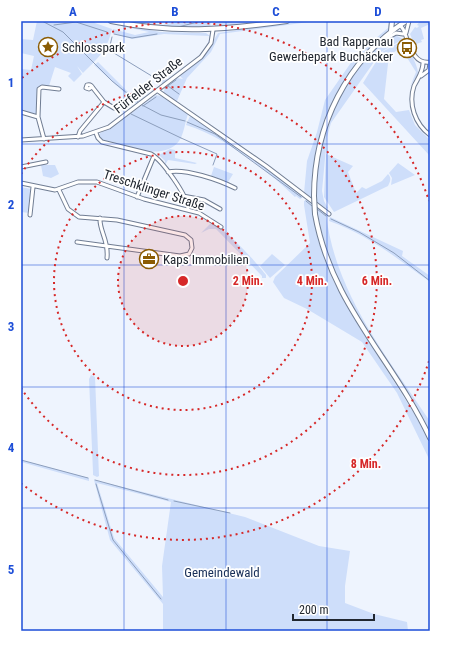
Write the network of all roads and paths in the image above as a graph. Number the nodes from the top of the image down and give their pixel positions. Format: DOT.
graph roads {
  1 [pos="111,21"];
  2 [pos="287,21"];
  3 [pos="393,21"];
  4 [pos="408,21"];
  5 [pos="399,23"];
  6 [pos="213,30"];
  7 [pos="391,32"];
  8 [pos="403,34"];
  9 [pos="406,36"];
  10 [pos="378,43"];
  11 [pos="423,63"];
  12 [pos="430,63"];
  13 [pos="419,77"];
  14 [pos="92,87"];
  15 [pos="59,90"];
  16 [pos="158,91"];
  17 [pos="104,102"];
  18 [pos="114,108"];
  19 [pos="21,112"];
  20 [pos="38,117"];
  21 [pos="96,133"];
  22 [pos="430,135"];
  23 [pos="78,137"];
  24 [pos="44,139"];
  25 [pos="21,140"];
  26 [pos="154,156"];
  27 [pos="46,162"];
  28 [pos="21,167"];
  29 [pos="168,172"];
  30 [pos="21,183"];
  31 [pos="33,187"];
  32 [pos="235,188"];
  33 [pos="59,190"];
  34 [pos="183,196"];
  35 [pos="137,197"];
  36 [pos="188,209"];
  37 [pos="220,209"];
  38 [pos="329,214"];
  39 [pos="30,215"];
  40 [pos="100,218"];
  41 [pos="221,227"];
  42 [pos="78,242"];
  43 [pos="108,246"];
  44 [pos="107,258"];
  45 [pos="430,438"];
  1 -- 6 [label="main road"];
  2 -- 6 [label="main road"];
  3 -- 5 [label="main road"];
  3 -- 7 [label="main road"];
  4 -- 5 [label="main road"];
  4 -- 9 [label="street"];
  5 -- 7 [label="main road"];
  5 -- 8 [label="street"];
  5 -- 9 [label="street"];
  6 -- 16 [label="street, Fürfelder Straße"];
  7 -- 10 [label="main road"];
  8 -- 9 [label="street"];
  8 -- 10 [label="street"];
  9 -- 11 [label="street"];
  10 -- 45 [label="main road, bridge"];
  11 -- 12 [label="street"];
  11 -- 13 [label="street"];
  12 -- 13 [label="street"];
  13 -- 22 [label="street"];
  14 -- 17 [label="street, Fürfelder Straße"];
  15 -- 20 [label="street"];
  16 -- 21 [label="street, Fürfelder Straße"];
  16 -- 38 [label="street"];
  17 -- 18 [label="street, Fürfelder Straße"];
  17 -- 23 [label="street, Fürfelder Straße"];
  19 -- 20 [label="street"];
  20 -- 24 [label="street"];
  21 -- 23 [label="street, Fürfelder Straße"];
  21 -- 26 [label="street"];
  23 -- 24 [label="street, Fürfelder Straße"];
  24 -- 25 [label="street, Fürfelder Straße"];
  26 -- 29 [label="street"];
  26 -- 35 [label="street"];
  27 -- 28 [label="street"];
  29 -- 32 [label="street"];
  29 -- 34 [label="street"];
  30 -- 31 [label="street, Treschklinger Straße"];
  31 -- 33 [label="street, Treschklinger Straße"];
  31 -- 39 [label="street"];
  33 -- 35 [label="street, Treschklinger Straße"];
  33 -- 40 [label="street"];
  34 -- 36 [label="street"];
  34 -- 37 [label="street"];
  35 -- 36 [label="street, Treschklinger Straße"];
  36 -- 41 [label="street, Treschklinger Straße"];
  40 -- 43 [label="street"];
  40 -- 43 [label="street"];
  42 -- 43 [label="street"];
  43 -- 44 [label="street"];
}
